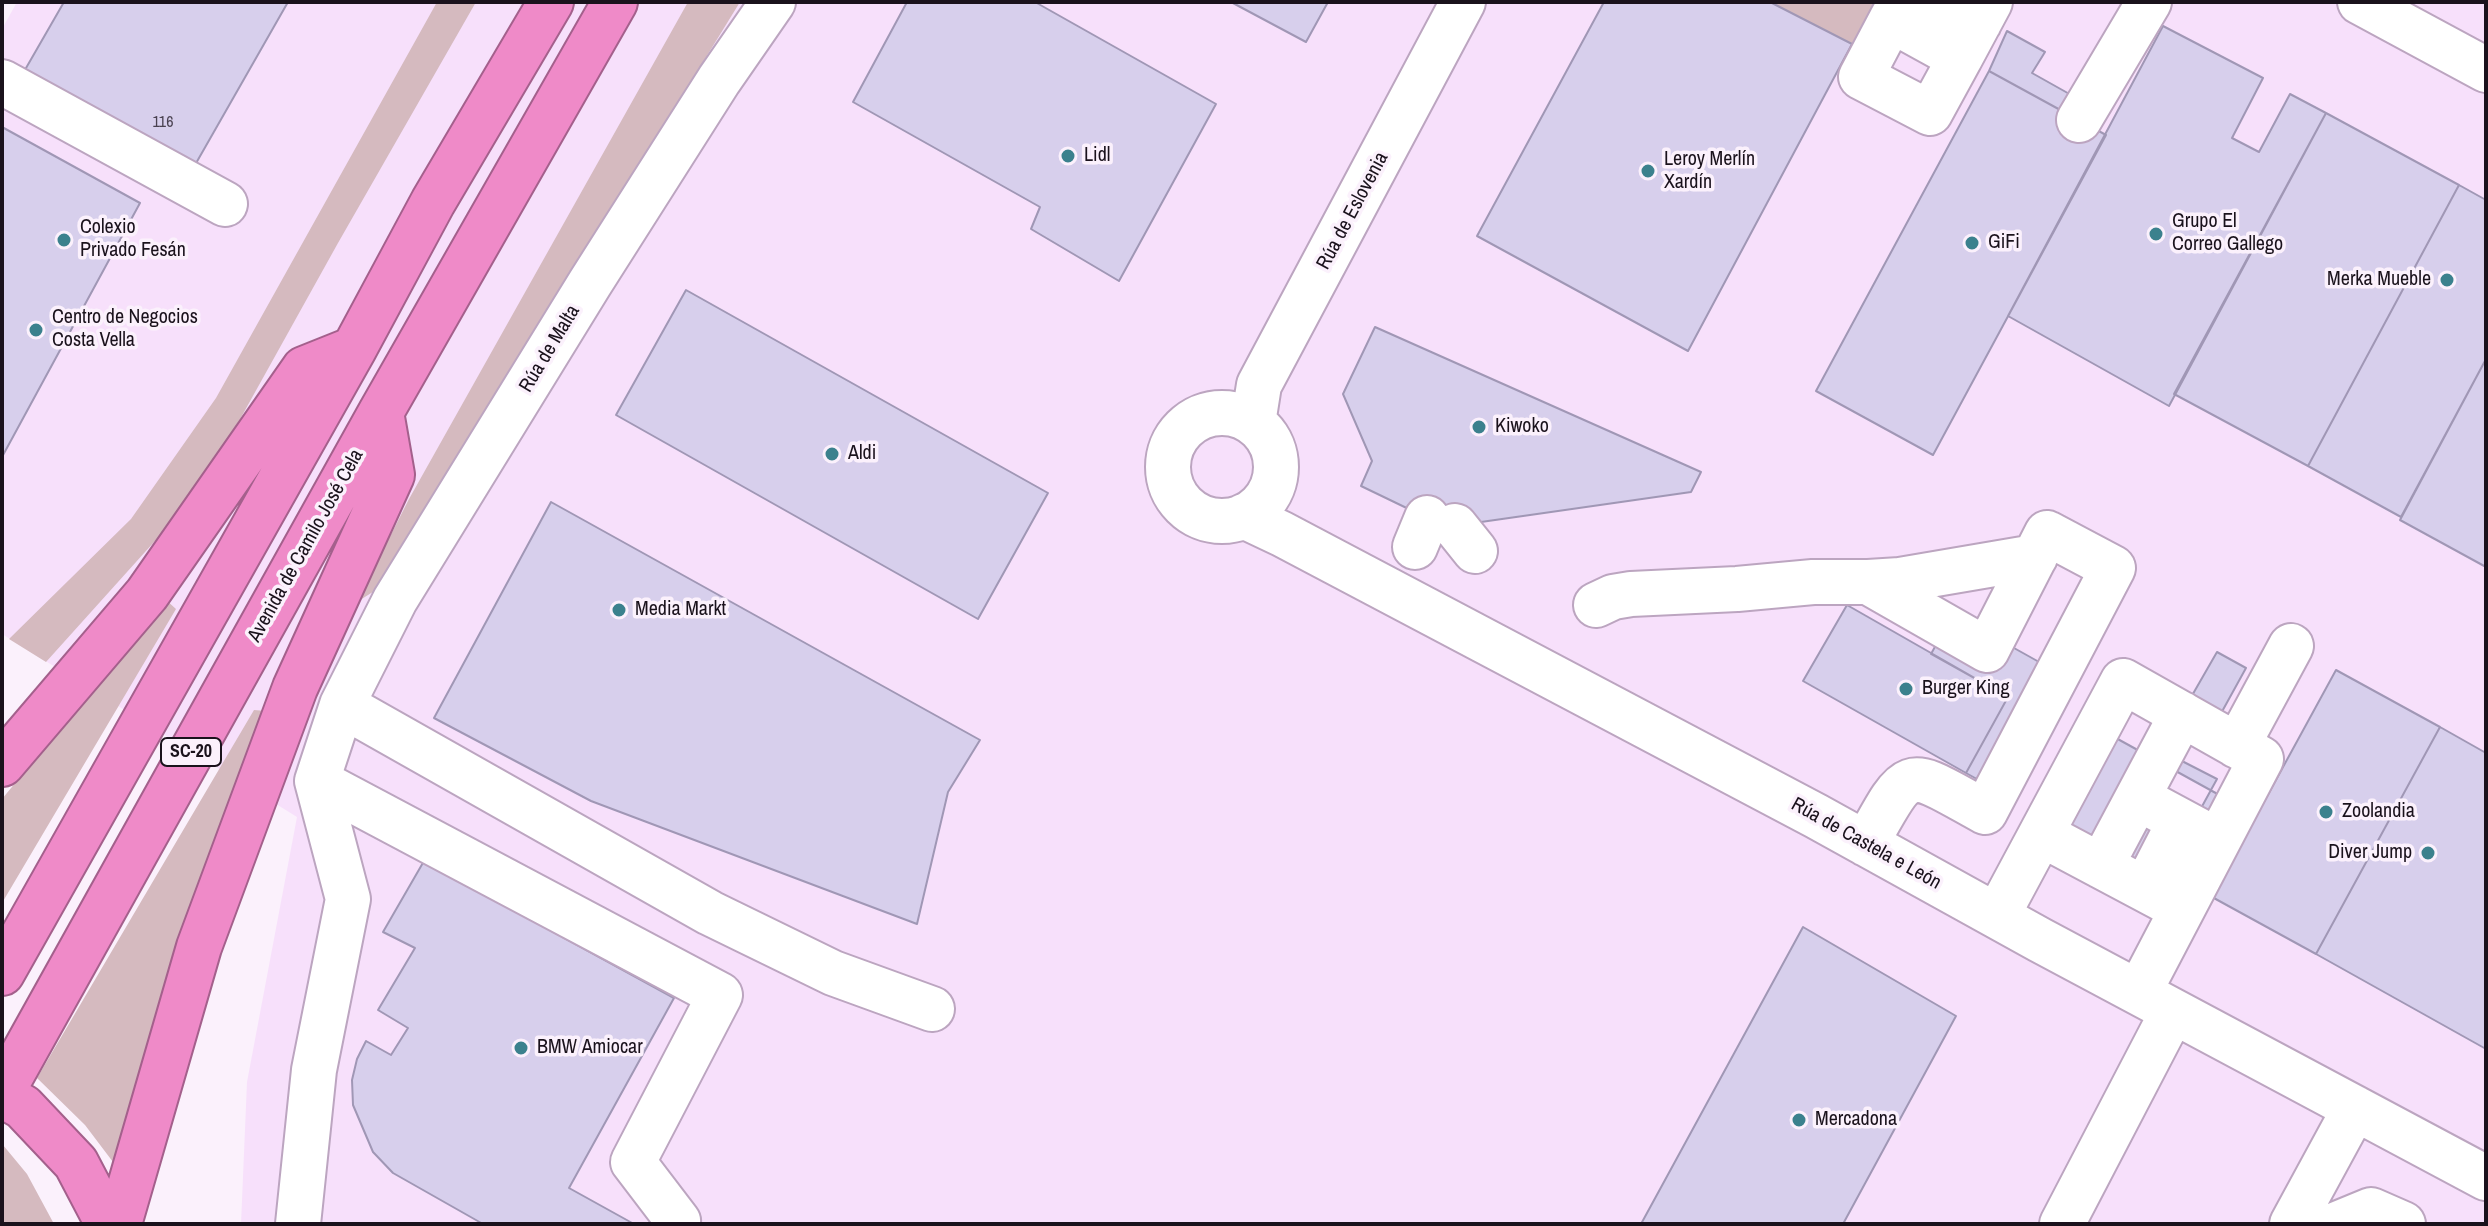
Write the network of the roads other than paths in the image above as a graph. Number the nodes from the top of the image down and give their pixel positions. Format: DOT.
graph roads {
  1 [pos="551,2"];
  2 [pos="615,2"];
  3 [pos="773,2"];
  4 [pos="1463,2"];
  5 [pos="1939,2"];
  6 [pos="2149,2"];
  7 [pos="2360,2"];
  8 [pos="1896,11"];
  9 [pos="1977,28"];
  10 [pos="2486,70"];
  11 [pos="2,82"];
  12 [pos="2079,120"];
  13 [pos="225,204"];
  14 [pos="354,349"];
  15 [pos="381,412"];
  16 [pos="1253,423"];
  17 [pos="1244,516"];
  18 [pos="2035,557"];
  19 [pos="1868,582"];
  20 [pos="1596,605"];
  21 [pos="2291,646"];
  22 [pos="342,705"];
  23 [pos="2182,714"];
  24 [pos="2237,746"];
  25 [pos="2,764"];
  26 [pos="317,781"];
  27 [pos="2138,798"];
  28 [pos="2180,821"];
  29 [pos="2041,834"];
  30 [pos="2218,841"];
  31 [pos="1866,844"];
  32 [pos="2101,866"];
  33 [pos="2164,899"];
  34 [pos="1997,916"];
  35 [pos="2,973"];
  36 [pos="2156,1002"];
  37 [pos="932,1009"];
  38 [pos="2,1093"];
  39 [pos="2355,1108"];
  40 [pos="2486,1178"];
  41 [pos="108,1224"];
  42 [pos="119,1224"];
  43 [pos="298,1224"];
  44 [pos="677,1224"];
  45 [pos="2062,1224"];
  46 [pos="2292,1224"];
  47 [pos="2337,1224"];
  48 [pos="2403,1224"];
  1 -- 14 [label="highway, SC-20"];
  2 -- 15 [label="highway, Avenida de Camilo José Cela / SC-20"];
  3 -- 22 [label="street, Rúa de Malta"];
  4 -- 16 [label="street, Rúa de Eslovenia"];
  5 -- 9 [label="street"];
  6 -- 12 [label="street"];
  7 -- 10 [label="street"];
  8 -- 9 [label="street"];
  8 -- 9 [label="street"];
  11 -- 13 [label="street"];
  14 -- 25 [label="highway"];
  14 -- 35 [label="highway, SC-20"];
  15 -- 38 [label="highway, Avenida de Camilo José Cela / SC-20"];
  15 -- 42 [label="highway"];
  16 -- 17 [label="street"];
  16 -- 17 [label="street"];
  17 -- 31 [label="street, Rúa de Castela e León"];
  18 -- 19 [label="street"];
  18 -- 19 [label="street"];
  18 -- 31 [label="street"];
  19 -- 20 [label="street"];
  21 -- 24 [label="street"];
  22 -- 26 [label="street, Rúa de Malta"];
  22 -- 37 [label="street"];
  23 -- 24 [label="street"];
  23 -- 27 [label="street"];
  23 -- 29 [label="street"];
  24 -- 30 [label="street"];
  26 -- 43 [label="street"];
  26 -- 44 [label="street"];
  27 -- 28 [label="street"];
  27 -- 32 [label="street"];
  28 -- 30 [label="street"];
  28 -- 33 [label="street"];
  29 -- 32 [label="street"];
  29 -- 34 [label="street"];
  30 -- 33 [label="street"];
  31 -- 34 [label="street, Rúa de Castela e León"];
  32 -- 33 [label="street"];
  33 -- 36 [label="street"];
  34 -- 36 [label="street, Rúa de Castela e León"];
  36 -- 39 [label="street, Rúa de Castela e León"];
  36 -- 45 [label="street"];
  38 -- 41 [label="highway"];
  39 -- 40 [label="street, Rúa de Castela e León"];
  39 -- 46 [label="street"];
  47 -- 48 [label="street"];
}
